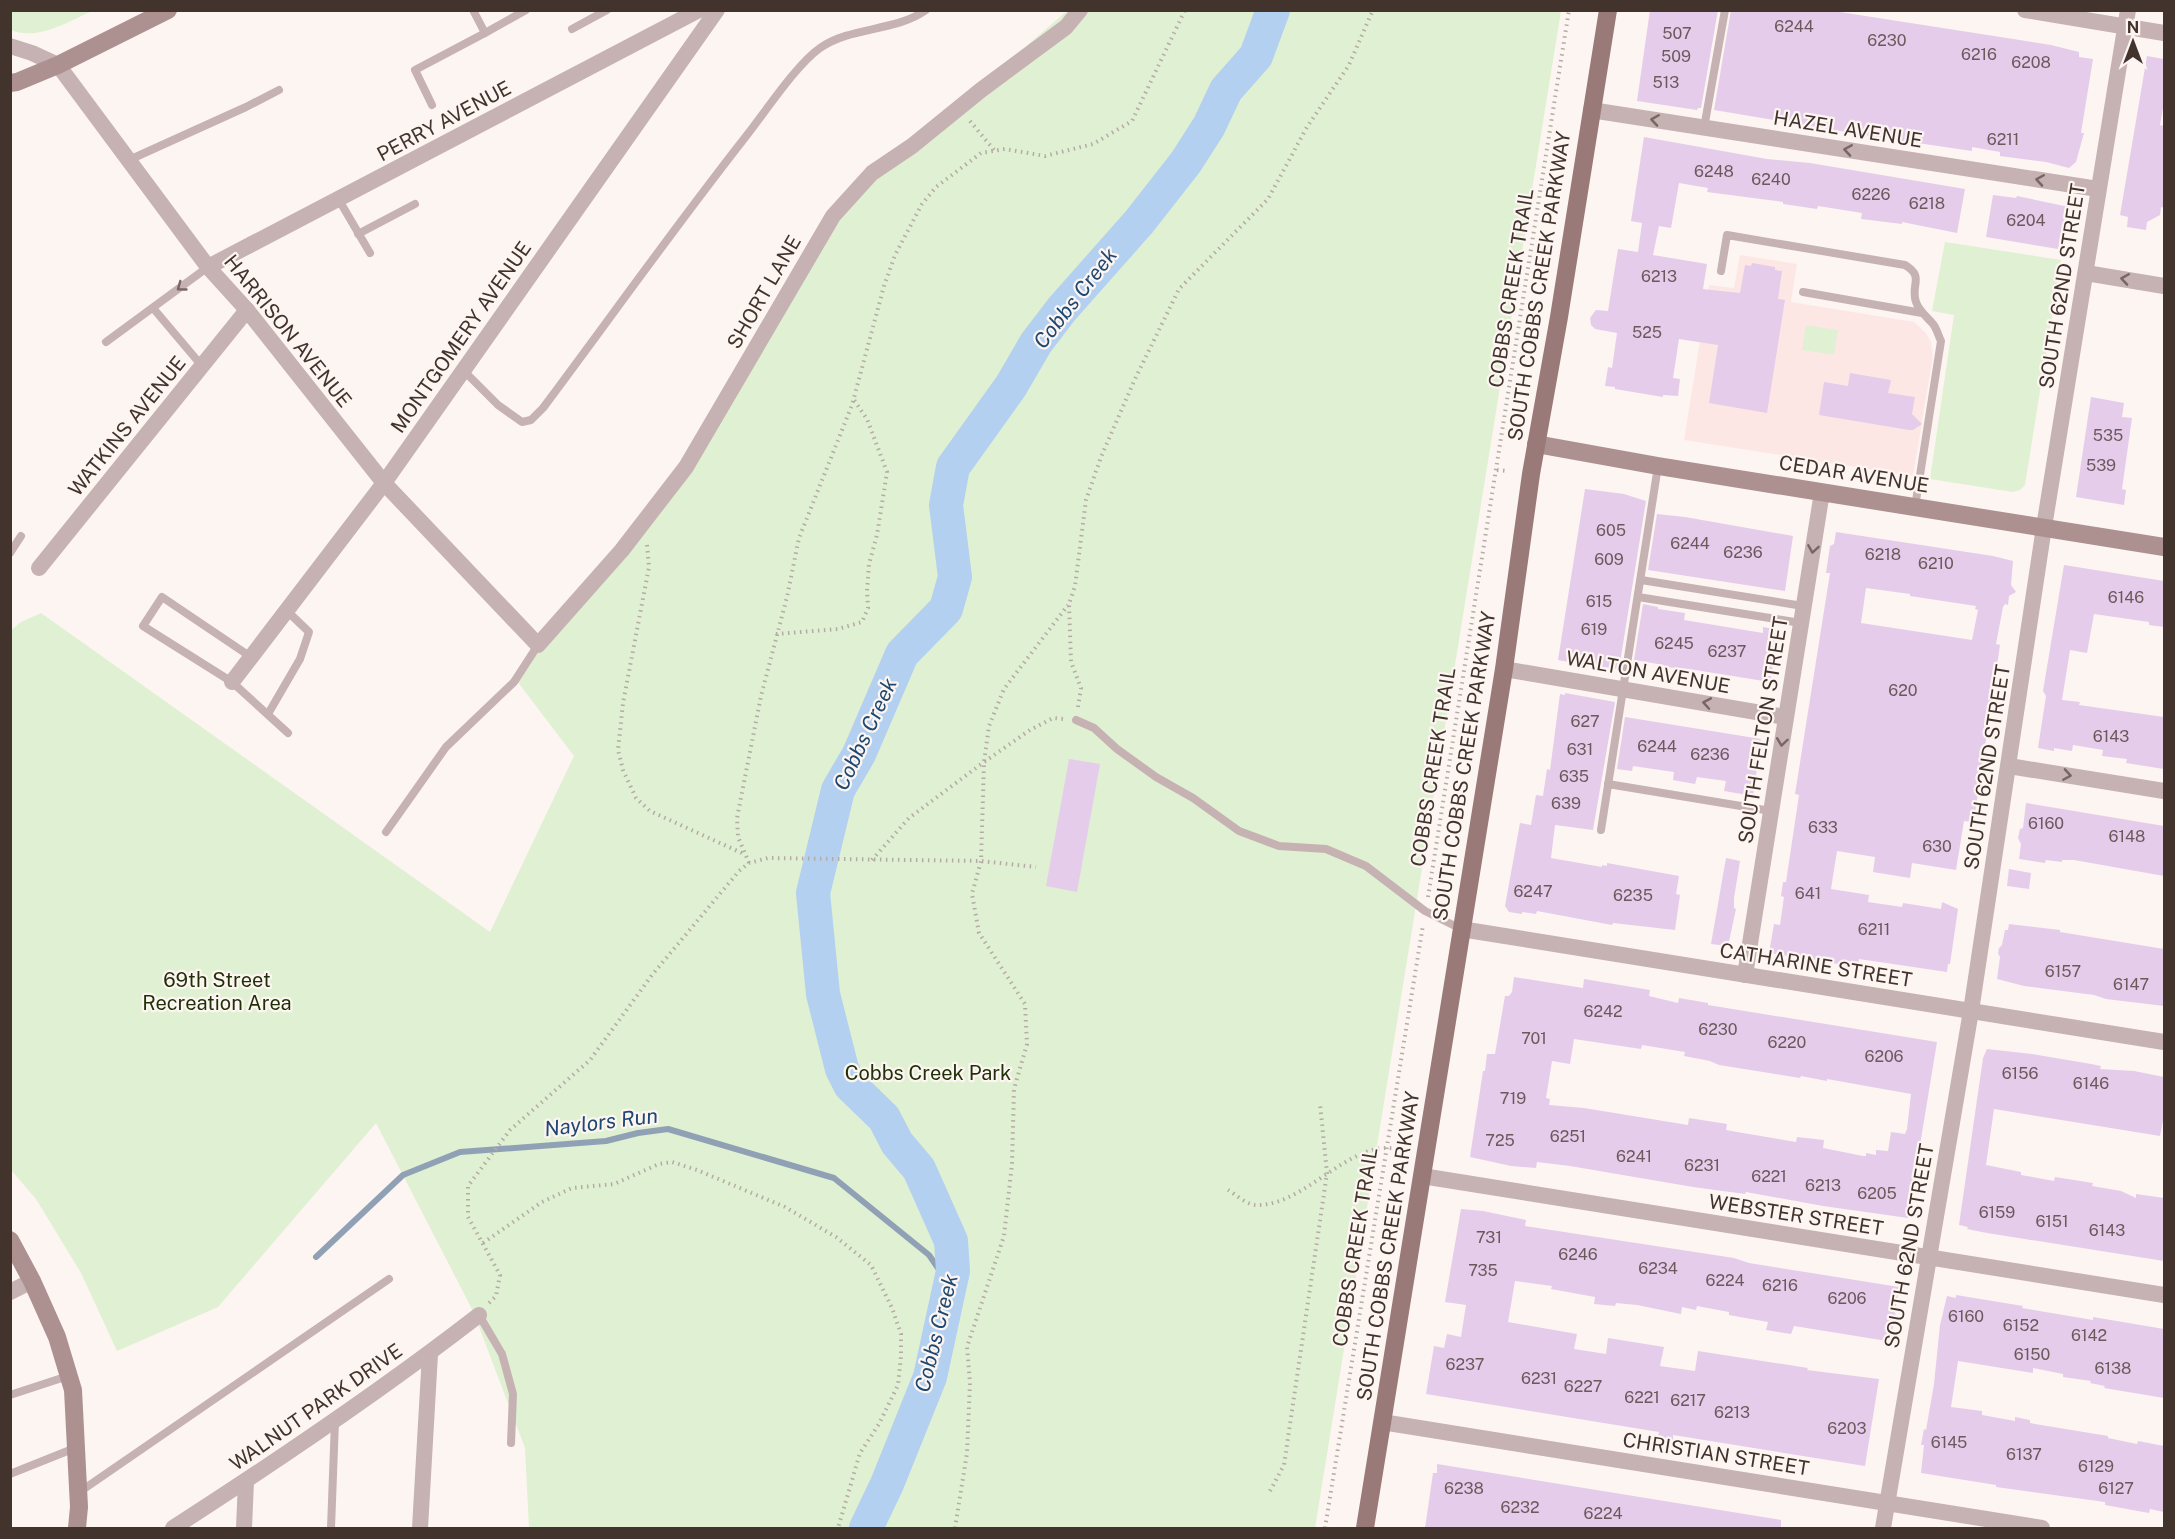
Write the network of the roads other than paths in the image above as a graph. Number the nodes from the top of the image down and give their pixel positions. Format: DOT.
graph roads {
  1 [pos="168,10"];
  2 [pos="473,10"];
  3 [pos="526,10"];
  4 [pos="607,10"];
  5 [pos="699,10"];
  6 [pos="717,10"];
  7 [pos="926,10"];
  8 [pos="1080,10"];
  9 [pos="1608,10"];
  10 [pos="1725,10"];
  11 [pos="2025,10"];
  12 [pos="2126,19"];
  13 [pos="572,29"];
  14 [pos="485,33"];
  15 [pos="2164,33"];
  16 [pos="10,46"];
  17 [pos="58,65"];
  18 [pos="10,83"];
  19 [pos="279,90"];
  20 [pos="432,105"];
  21 [pos="1591,110"];
  22 [pos="1704,128"];
  23 [pos="129,160"];
  24 [pos="2098,189"];
  25 [pos="339,200"];
  26 [pos="415,204"];
  27 [pos="358,234"];
  28 [pos="370,253"];
  29 [pos="208,267"];
  30 [pos="1721,271"];
  31 [pos="2086,273"];
  32 [pos="2164,286"];
  33 [pos="1803,292"];
  34 [pos="153,308"];
  35 [pos="248,310"];
  36 [pos="1922,313"];
  37 [pos="106,342"];
  38 [pos="202,366"];
  39 [pos="463,370"];
  40 [pos="1536,444"];
  41 [pos="1658,466"];
  42 [pos="384,483"];
  43 [pos="1822,492"];
  44 [pos="1915,507"];
  45 [pos="2044,527"];
  46 [pos="21,536"];
  47 [pos="2164,547"];
  48 [pos="10,553"];
  49 [pos="39,568"];
  50 [pos="1641,579"];
  51 [pos="1638,597"];
  52 [pos="286,610"];
  53 [pos="1802,615"];
  54 [pos="538,645"];
  55 [pos="251,657"];
  56 [pos="1504,669"];
  57 [pos="232,682"];
  58 [pos="1624,689"];
  59 [pos="268,714"];
  60 [pos="1785,717"];
  61 [pos="1076,720"];
  62 [pos="288,733"];
  63 [pos="2009,766"];
  64 [pos="1608,784"];
  65 [pos="2164,790"];
  66 [pos="1771,811"];
  67 [pos="1601,830"];
  68 [pos="386,832"];
  69 [pos="1461,929"];
  70 [pos="1745,975"];
  71 [pos="1971,1011"];
  72 [pos="2164,1042"];
  73 [pos="1422,1176"];
  74 [pos="10,1240"];
  75 [pos="1928,1257"];
  76 [pos="389,1279"];
  77 [pos="32,1281"];
  78 [pos="10,1292"];
  79 [pos="2164,1295"];
  80 [pos="479,1316"];
  81 [pos="430,1354"];
  82 [pos="68,1376"];
  83 [pos="10,1395"];
  84 [pos="335,1419"];
  85 [pos="1382,1422"];
  86 [pos="511,1443"];
  87 [pos="76,1448"];
  88 [pos="10,1474"];
  89 [pos="246,1481"];
  90 [pos="78,1493"];
  91 [pos="1887,1504"];
  92 [pos="77,1528"];
  93 [pos="173,1528"];
  94 [pos="244,1528"];
  95 [pos="331,1528"];
  96 [pos="420,1528"];
  97 [pos="1365,1528"];
  98 [pos="1883,1528"];
  99 [pos="2043,1528"];
  1 -- 17 [label="street"];
  2 -- 14 [label="lane"];
  3 -- 14 [label="lane"];
  4 -- 13 [label="lane"];
  5 -- 25 [label="street, PERRY AVENUE"];
  6 -- 39 [label="street, MONTGOMERY AVENUE"];
  7 -- 39 [label="lane"];
  8 -- 54 [label="street, SHORT LANE"];
  9 -- 21 [label="main road, SOUTH COBBS CREEK PARKWAY"];
  10 -- 22 [label="lane"];
  11 -- 12 [label="street"];
  12 -- 15 [label="street"];
  12 -- 24 [label="street, SOUTH 62ND STREET"];
  14 -- 20 [label="lane"];
  16 -- 17 [label="street, HARRISON AVENUE"];
  17 -- 18 [label="street"];
  17 -- 23 [label="street, HARRISON AVENUE"];
  19 -- 23 [label="lane"];
  22 -- 21 [label="street, HAZEL AVENUE, one-way"];
  21 -- 40 [label="main road, SOUTH COBBS CREEK PARKWAY"];
  24 -- 22 [label="street, HAZEL AVENUE, one-way"];
  23 -- 29 [label="street, HARRISON AVENUE"];
  24 -- 31 [label="street, SOUTH 62ND STREET"];
  25 -- 27 [label="lane"];
  25 -- 29 [label="street, PERRY AVENUE"];
  26 -- 27 [label="lane"];
  27 -- 28 [label="lane"];
  29 -- 34 [label="lane, one-way"];
  29 -- 35 [label="street, HARRISON AVENUE"];
  30 -- 36 [label="lane"];
  32 -- 31 [label="street, one-way"];
  31 -- 45 [label="street, SOUTH 62ND STREET"];
  33 -- 36 [label="lane"];
  34 -- 37 [label="lane"];
  34 -- 38 [label="lane"];
  35 -- 38 [label="street, WATKINS AVENUE"];
  35 -- 42 [label="street, HARRISON AVENUE"];
  36 -- 44 [label="lane"];
  38 -- 49 [label="street, WATKINS AVENUE"];
  39 -- 42 [label="street, MONTGOMERY AVENUE"];
  40 -- 41 [label="street, CEDAR AVENUE"];
  40 -- 56 [label="main road, SOUTH COBBS CREEK PARKWAY"];
  41 -- 43 [label="street, CEDAR AVENUE"];
  41 -- 50 [label="lane"];
  42 -- 52 [label="street, MONTGOMERY AVENUE"];
  42 -- 54 [label="street, HARRISON AVENUE"];
  43 -- 44 [label="street, CEDAR AVENUE"];
  43 -- 53 [label="street, SOUTH FELTON STREET, one-way"];
  44 -- 45 [label="street, CEDAR AVENUE"];
  45 -- 47 [label="street, CEDAR AVENUE"];
  45 -- 63 [label="street, SOUTH 62ND STREET"];
  46 -- 48 [label="lane"];
  50 -- 51 [label="lane"];
  50 -- 53 [label="lane"];
  51 -- 53 [label="lane"];
  51 -- 58 [label="lane"];
  52 -- 55 [label="street, MONTGOMERY AVENUE"];
  52 -- 59 [label="lane"];
  53 -- 60 [label="street, SOUTH FELTON STREET"];
  54 -- 68 [label="lane"];
  55 -- 57 [label="street, MONTGOMERY AVENUE"];
  55 -- 57 [label="lane"];
  56 -- 58 [label="street, WALTON AVENUE"];
  56 -- 69 [label="main road, SOUTH COBBS CREEK PARKWAY"];
  57 -- 59 [label="lane"];
  60 -- 58 [label="street, WALTON AVENUE, one-way"];
  58 -- 64 [label="lane"];
  59 -- 62 [label="lane"];
  60 -- 66 [label="street, SOUTH FELTON STREET, one-way"];
  61 -- 69 [label="lane"];
  63 -- 65 [label="street, one-way"];
  63 -- 71 [label="street, SOUTH 62ND STREET"];
  64 -- 66 [label="lane"];
  64 -- 67 [label="lane"];
  66 -- 70 [label="street, SOUTH FELTON STREET"];
  69 -- 70 [label="street, CATHARINE STREET"];
  69 -- 73 [label="main road, SOUTH COBBS CREEK PARKWAY"];
  70 -- 71 [label="street, CATHARINE STREET"];
  71 -- 72 [label="street, CATHARINE STREET"];
  71 -- 75 [label="street, SOUTH 62ND STREET"];
  73 -- 75 [label="street, WEBSTER STREET"];
  73 -- 85 [label="main road, SOUTH COBBS CREEK PARKWAY"];
  74 -- 77 [label="street"];
  75 -- 79 [label="street, WEBSTER STREET"];
  75 -- 91 [label="street, SOUTH 62ND STREET"];
  76 -- 90 [label="lane"];
  77 -- 78 [label="street"];
  77 -- 82 [label="street"];
  80 -- 81 [label="street, WALNUT PARK DRIVE"];
  80 -- 86 [label="lane"];
  81 -- 84 [label="street, WALNUT PARK DRIVE"];
  81 -- 96 [label="street"];
  82 -- 83 [label="lane"];
  82 -- 87 [label="street"];
  84 -- 89 [label="street, WALNUT PARK DRIVE"];
  84 -- 95 [label="lane"];
  85 -- 91 [label="street, CHRISTIAN STREET"];
  85 -- 97 [label="main road, SOUTH COBBS CREEK PARKWAY"];
  87 -- 88 [label="lane"];
  87 -- 90 [label="street"];
  89 -- 93 [label="street, WALNUT PARK DRIVE"];
  89 -- 94 [label="street"];
  90 -- 92 [label="street"];
  91 -- 98 [label="street, SOUTH 62ND STREET"];
  91 -- 99 [label="street, CHRISTIAN STREET"];
}
